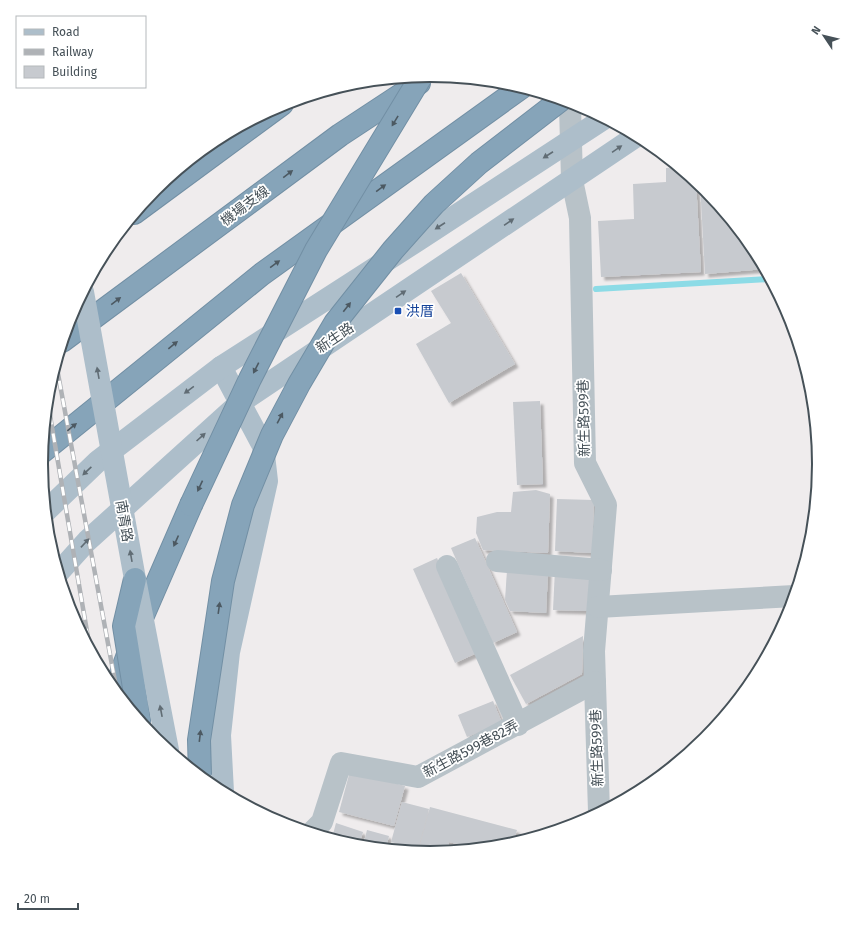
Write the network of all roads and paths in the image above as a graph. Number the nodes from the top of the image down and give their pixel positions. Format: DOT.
graph roads {
  1 [pos="418,82"];
  2 [pos="421,82"];
  3 [pos="516,92"];
  4 [pos="562,106"];
  5 [pos="567,107"];
  6 [pos="600,121"];
  7 [pos="254,125"];
  8 [pos="572,139"];
  9 [pos="632,140"];
  10 [pos="572,180"];
  11 [pos="156,198"];
  12 [pos="85,300"];
  13 [pos="70,336"];
  14 [pos="220,366"];
  15 [pos="241,402"];
  16 [pos="49,447"];
  17 [pos="50,507"];
  18 [pos="497,562"];
  19 [pos="447,566"];
  20 [pos="63,567"];
  21 [pos="601,570"];
  22 [pos="135,579"];
  23 [pos="788,596"];
  24 [pos="598,606"];
  25 [pos="595,682"];
  26 [pos="117,683"];
  27 [pos="138,709"];
  28 [pos="518,724"];
  29 [pos="166,740"];
  30 [pos="200,769"];
  31 [pos="223,784"];
  32 [pos="599,806"];
  33 [pos="316,828"];
  1 -- 26 [label="highway, one-way, bridge"];
  13 -- 2 [label="highway, 機場支線, one-way"];
  16 -- 3 [label="highway, one-way"];
  30 -- 4 [label="highway, one-way, bridge"];
  5 -- 8 [label="lane, 新生路599巷"];
  6 -- 8 [label="main road"];
  7 -- 11 [label="highway"];
  8 -- 10 [label="lane, 新生路599巷"];
  8 -- 14 [label="main road, one-way"];
  10 -- 9 [label="main road, 新生路, one-way"];
  15 -- 10 [label="main road, 新生路, one-way"];
  10 -- 21 [label="lane, 新生路599巷"];
  22 -- 12 [label="main road, 南青路, one-way, bridge"];
  14 -- 15 [label="main road"];
  14 -- 17 [label="main road, one-way"];
  20 -- 15 [label="main road, 新生路, one-way"];
  15 -- 31 [label="main road"];
  18 -- 21 [label="lane"];
  19 -- 28 [label="lane"];
  21 -- 24 [label="lane, 新生路599巷"];
  22 -- 27 [label="highway, bridge"];
  29 -- 22 [label="main road, 南青路, one-way, bridge"];
  23 -- 24 [label="lane"];
  24 -- 25 [label="lane, 新生路599巷"];
  25 -- 28 [label="lane, 新生路599巷82弄"];
  25 -- 32 [label="lane, 新生路599巷"];
  28 -- 33 [label="lane, 新生路599巷82弄"];
}
